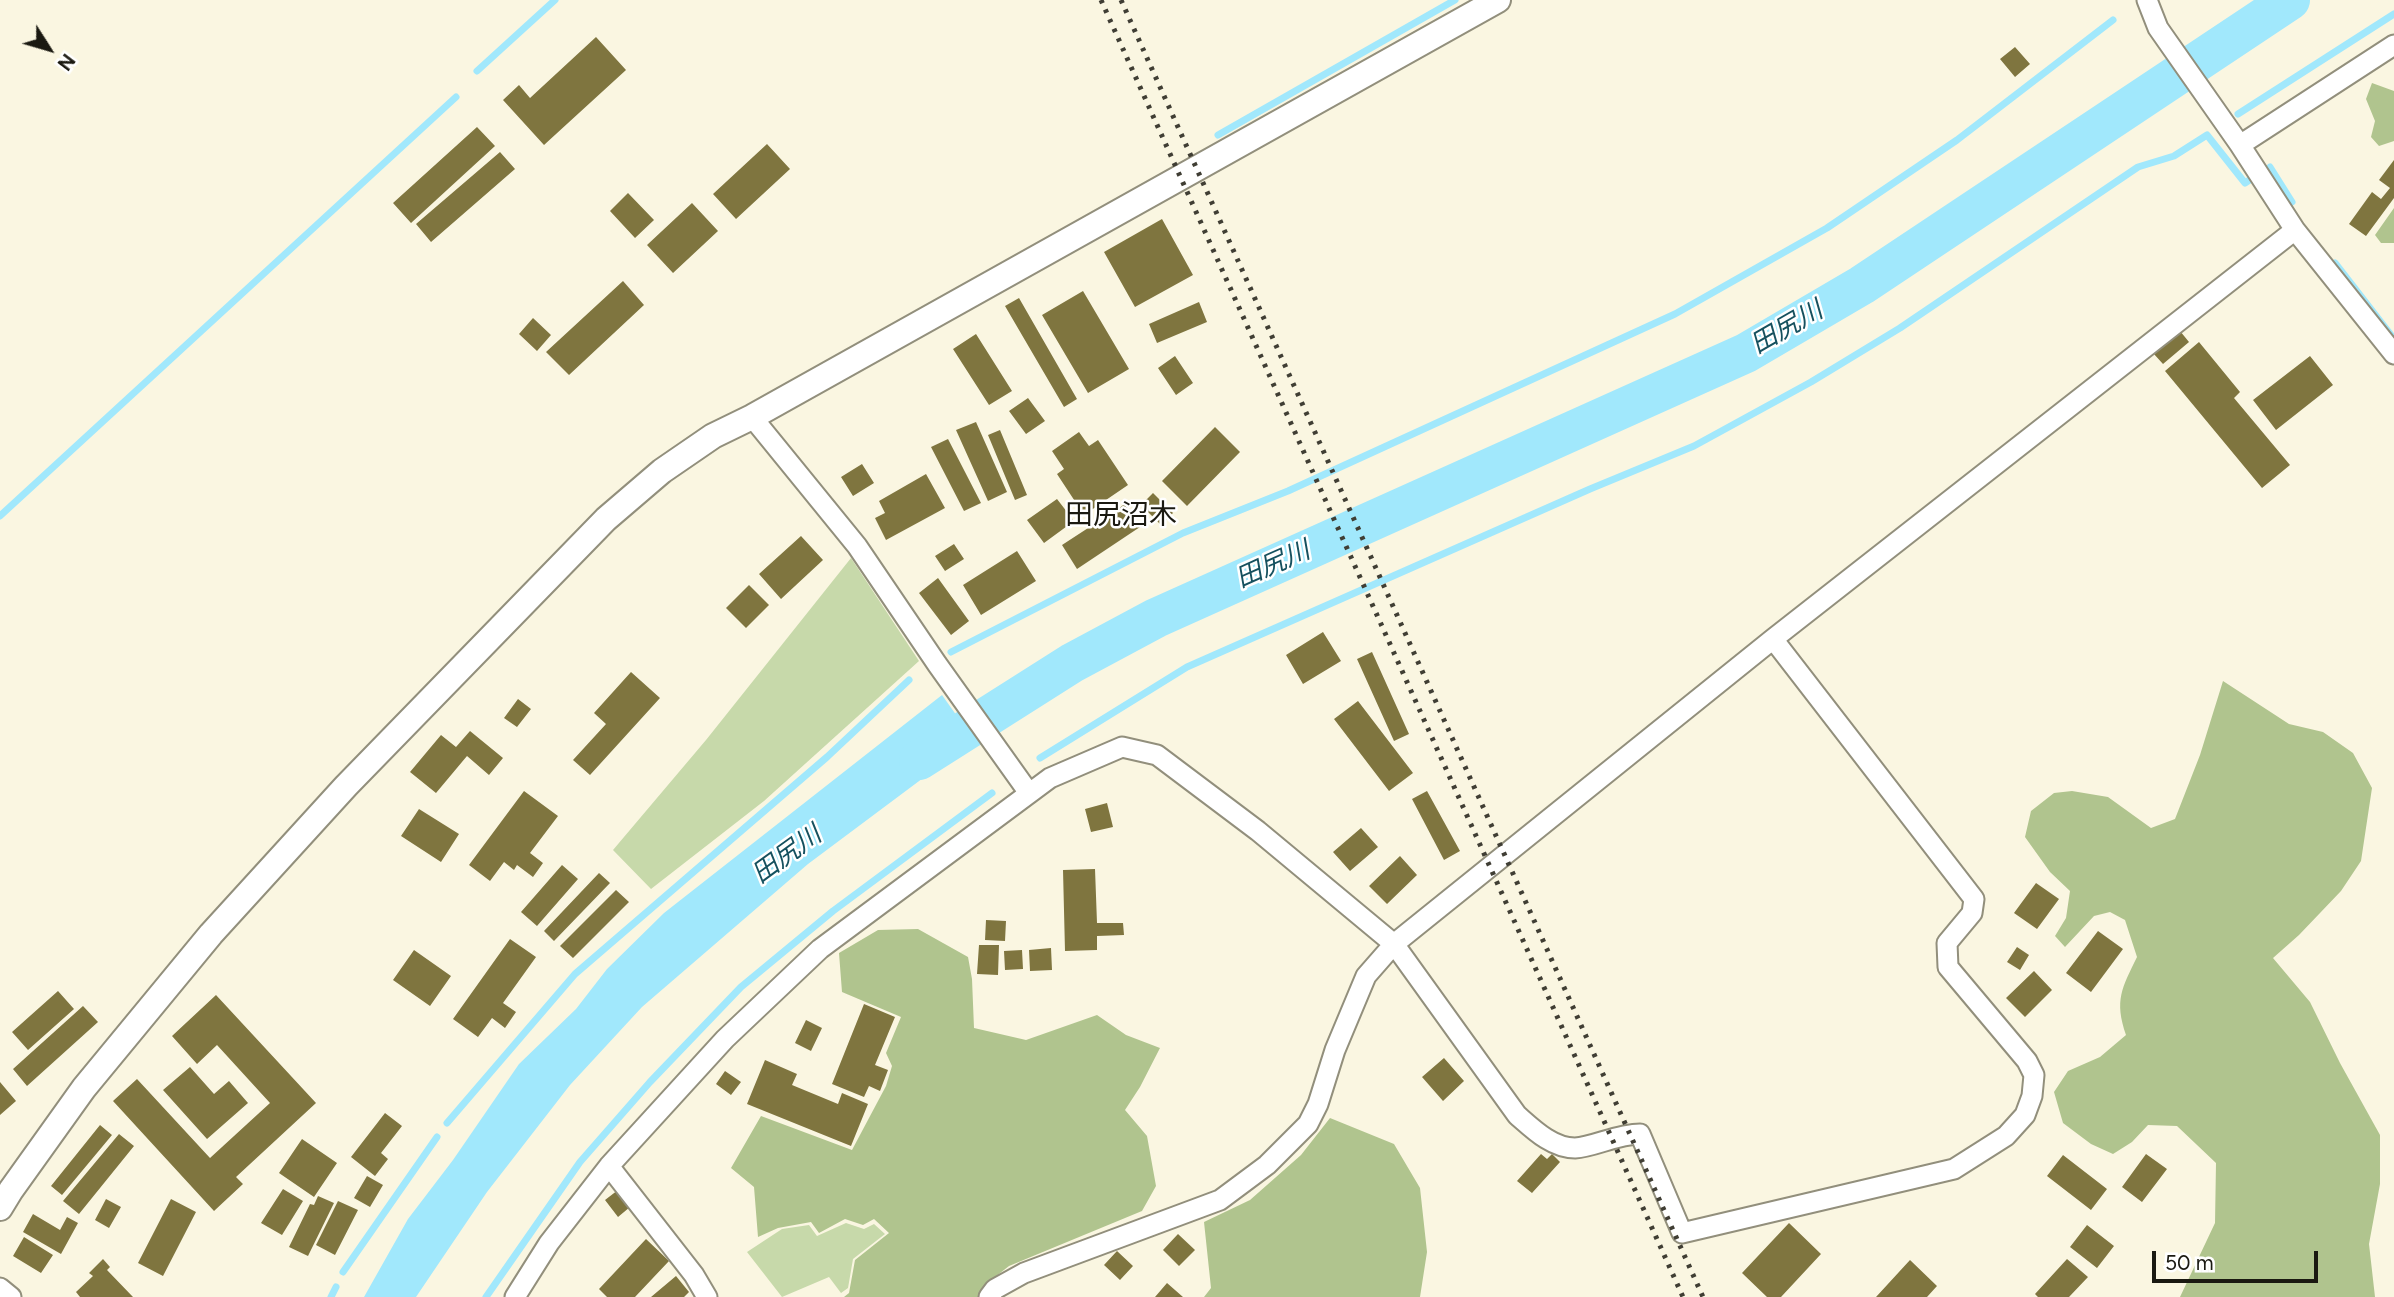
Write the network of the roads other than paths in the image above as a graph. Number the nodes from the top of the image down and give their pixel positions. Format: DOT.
graph roads {
  1 [pos="1498,0"];
  2 [pos="2147,0"];
  3 [pos="2394,45"];
  4 [pos="2241,145"];
  5 [pos="2295,230"];
  6 [pos="2394,354"];
  7 [pos="752,417"];
  8 [pos="1773,639"];
  9 [pos="1029,793"];
  10 [pos="1394,944"];
  11 [pos="609,1167"];
  12 [pos="0,1208"];
  13 [pos="0,1288"];
  14 [pos="10,1297"];
  15 [pos="515,1297"];
  16 [pos="707,1297"];
  17 [pos="989,1297"];
  1 -- 7 [label="street"];
  2 -- 4 [label="street"];
  3 -- 4 [label="street"];
  4 -- 5 [label="street"];
  5 -- 6 [label="street"];
  5 -- 8 [label="street"];
  7 -- 9 [label="street"];
  7 -- 12 [label="street"];
  8 -- 10 [label="street"];
  8 -- 10 [label="street"];
  9 -- 10 [label="street"];
  9 -- 11 [label="street"];
  10 -- 17 [label="street"];
  11 -- 15 [label="street"];
  11 -- 16 [label="street"];
  13 -- 14 [label="street"];
}
